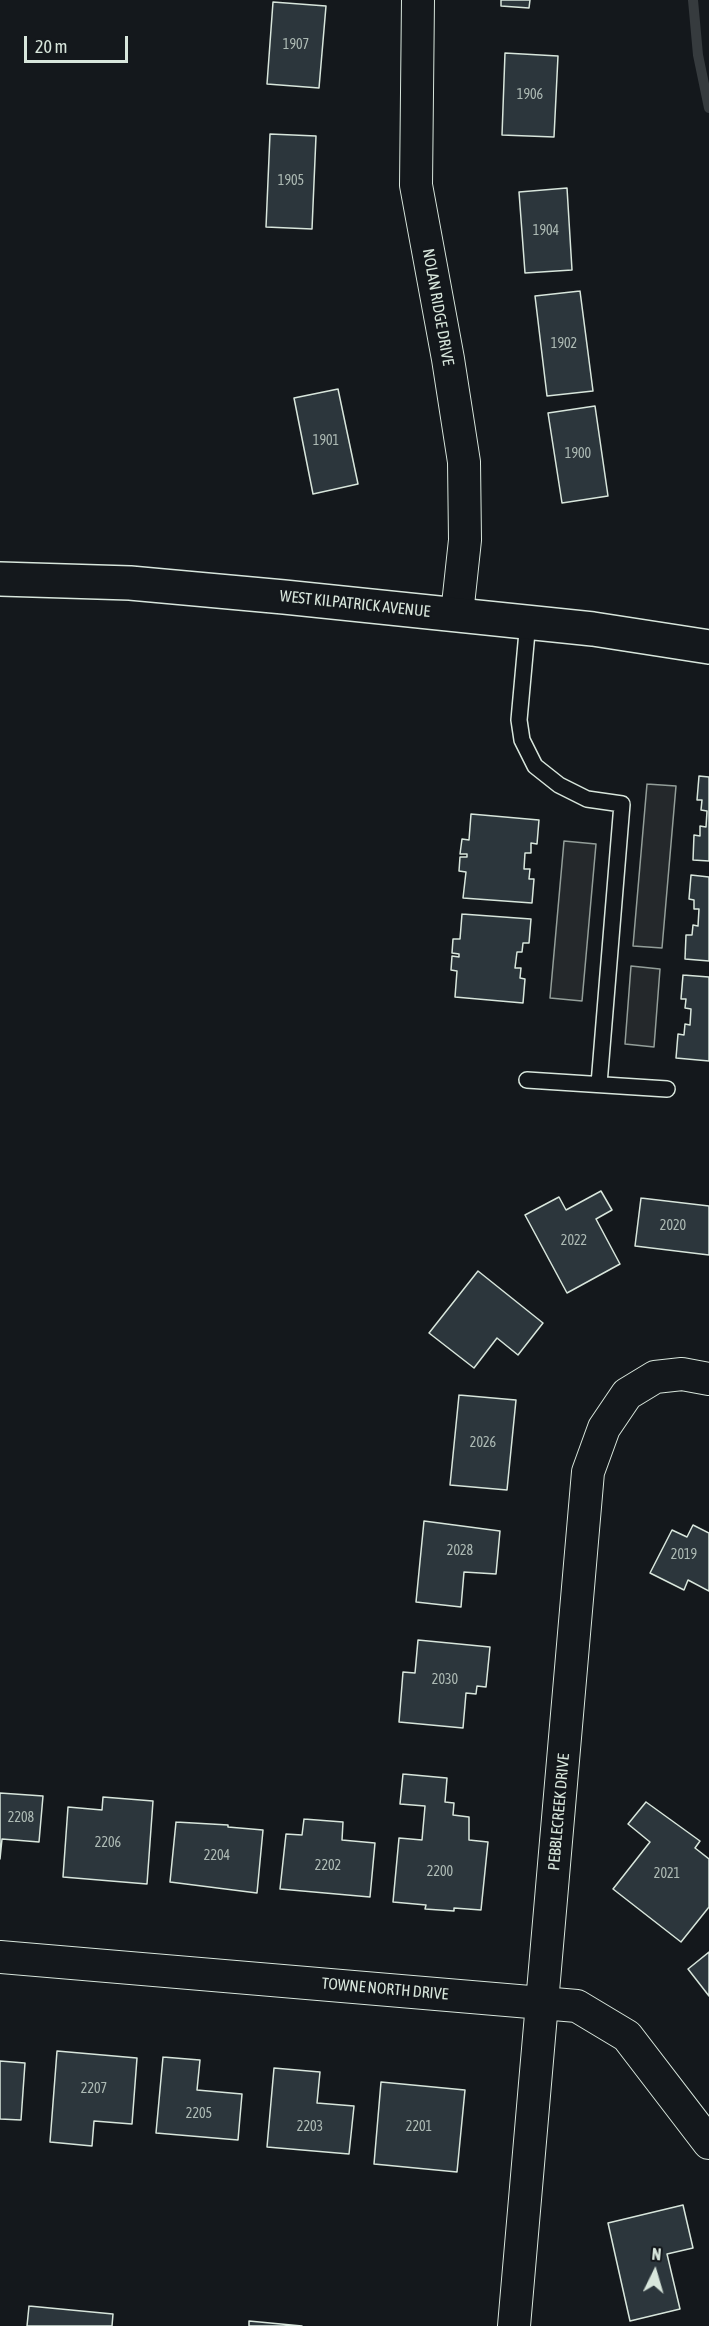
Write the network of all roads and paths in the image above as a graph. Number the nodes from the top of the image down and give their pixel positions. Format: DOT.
graph roads {
  1 [pos="418,0"];
  2 [pos="0,579"];
  3 [pos="457,614"];
  4 [pos="528,621"];
  5 [pos="709,647"];
  6 [pos="527,1080"];
  7 [pos="599,1084"];
  8 [pos="667,1089"];
  9 [pos="709,1379"];
  10 [pos="0,1957"];
  11 [pos="543,2003"];
  12 [pos="709,2143"];
  13 [pos="514,2326"];
  1 -- 3 [label="street, NOLAN RIDGE DRIVE"];
  2 -- 3 [label="main road, WEST KILPATRICK AVENUE"];
  3 -- 4 [label="main road, WEST KILPATRICK AVENUE"];
  4 -- 5 [label="main road, WEST KILPATRICK AVENUE"];
  4 -- 7 [label="lane"];
  6 -- 7 [label="lane"];
  7 -- 8 [label="lane"];
  9 -- 11 [label="street, PEBBLECREEK DRIVE"];
  10 -- 11 [label="street, TOWNE NORTH DRIVE"];
  11 -- 12 [label="street, TOWNE NORTH DRIVE"];
  11 -- 13 [label="street, PEBBLECREEK DRIVE"];
}
